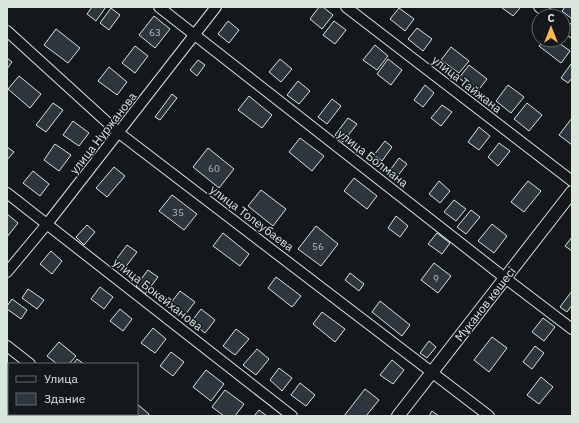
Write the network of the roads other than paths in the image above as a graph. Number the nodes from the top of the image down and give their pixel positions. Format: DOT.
graph roads {
  1 [pos="159,7"];
  2 [pos="216,7"];
  3 [pos="346,7"];
  4 [pos="7,31"];
  5 [pos="194,35"];
  6 [pos="119,132"];
  7 [pos="572,181"];
  8 [pos="572,192"];
  9 [pos="7,193"];
  10 [pos="48,224"];
  11 [pos="7,272"];
  12 [pos="505,278"];
  13 [pos="572,329"];
  14 [pos="7,346"];
  15 [pos="29,363"];
  16 [pos="432,372"];
  17 [pos="292,416"];
  18 [pos="398,416"];
  19 [pos="489,416"];
  1 -- 5 [label="street, улица Болмана"];
  2 -- 5 [label="street, улица Нуржанова"];
  3 -- 7 [label="street, улица Тайжана"];
  4 -- 6 [label="street, улица Толеубаева"];
  5 -- 6 [label="street, улица Нуржанова"];
  5 -- 12 [label="street, улица Болмана"];
  6 -- 10 [label="street, улица Нуржанова"];
  6 -- 16 [label="street, улица Толеубаева"];
  8 -- 12 [label="street, Мұканов көшесі"];
  9 -- 10 [label="street, улица Бокейханова"];
  10 -- 11 [label="street, улица Нуржанова"];
  10 -- 17 [label="street, улица Бокейханова"];
  12 -- 13 [label="street, улица Болмана"];
  12 -- 16 [label="street, Мұканов көшесі"];
  14 -- 15 [label="street"];
  16 -- 18 [label="street, Мұканов көшесі"];
  16 -- 19 [label="street, улица Толеубаева"];
}
